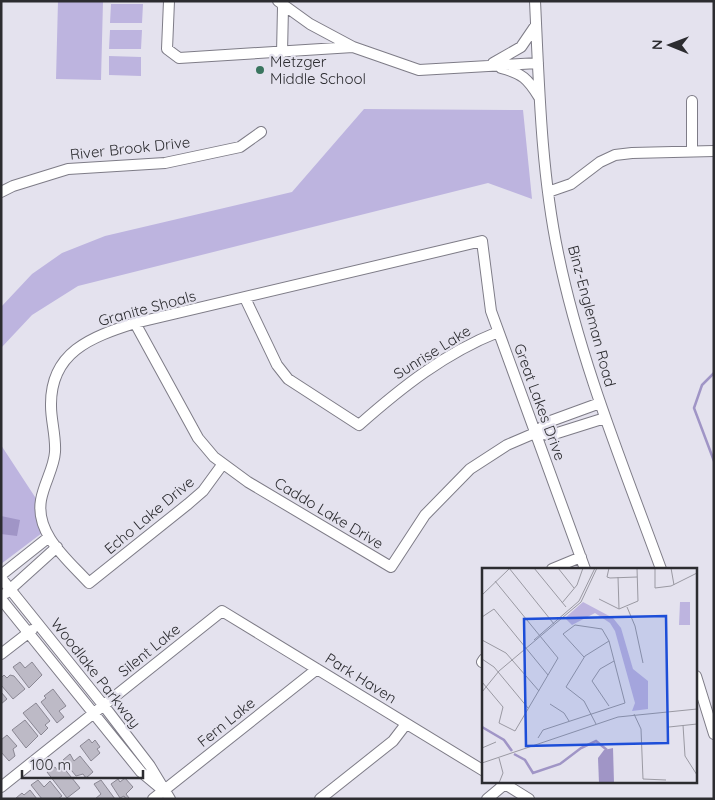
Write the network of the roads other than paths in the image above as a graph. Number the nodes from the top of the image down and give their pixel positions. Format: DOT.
graph roads {
  1 [pos="535,1"];
  2 [pos="167,2"];
  3 [pos="280,4"];
  4 [pos="536,25"];
  5 [pos="353,47"];
  6 [pos="282,52"];
  7 [pos="538,63"];
  8 [pos="487,66"];
  9 [pos="540,99"];
  10 [pos="692,101"];
  11 [pos="260,132"];
  12 [pos="714,150"];
  13 [pos="692,151"];
  14 [pos="1,192"];
  15 [pos="548,192"];
  16 [pos="482,241"];
  17 [pos="245,298"];
  18 [pos="135,323"];
  19 [pos="498,332"];
  20 [pos="600,403"];
  21 [pos="565,415"];
  22 [pos="605,418"];
  23 [pos="570,430"];
  24 [pos="535,433"];
  25 [pos="222,465"];
  26 [pos="49,537"];
  27 [pos="57,548"];
  28 [pos="581,557"];
  29 [pos="21,559"];
  30 [pos="554,568"];
  31 [pos="585,568"];
  32 [pos="660,568"];
  33 [pos="31,571"];
  34 [pos="1,577"];
  35 [pos="89,583"];
  36 [pos="10,589"];
  37 [pos="1,598"];
  38 [pos="222,611"];
  39 [pos="38,624"];
  40 [pos="28,633"];
  41 [pos="1,654"];
  42 [pos="317,669"];
  43 [pos="698,682"];
  44 [pos="104,706"];
  45 [pos="93,714"];
  46 [pos="406,724"];
  47 [pos="714,734"];
  48 [pos="482,770"];
  49 [pos="503,783"];
  50 [pos="1,787"];
  51 [pos="167,795"];
  52 [pos="154,799"];
  53 [pos="320,799"];
  54 [pos="487,799"];
  55 [pos="529,799"];
  1 -- 4 [label="street, Binz-Engleman Road"];
  2 -- 6 [label="street"];
  3 -- 5 [label="street"];
  3 -- 6 [label="street"];
  4 -- 7 [label="street, Binz-Engleman Road"];
  4 -- 8 [label="street"];
  5 -- 6 [label="street"];
  5 -- 8 [label="street"];
  7 -- 8 [label="street"];
  7 -- 9 [label="street, Binz-Engleman Road"];
  8 -- 9 [label="street"];
  9 -- 15 [label="street, Binz-Engleman Road"];
  10 -- 13 [label="street"];
  11 -- 14 [label="street, River Brook Drive"];
  12 -- 13 [label="street"];
  13 -- 15 [label="street"];
  15 -- 20 [label="street, Binz-Engleman Road"];
  16 -- 17 [label="street, Granite Shoals"];
  16 -- 19 [label="street, Great Lakes Drive"];
  17 -- 18 [label="street, Granite Shoals"];
  17 -- 19 [label="street, Sunrise Lake"];
  18 -- 25 [label="street, Caddo Lake Drive"];
  18 -- 26 [label="street, Granite Shoals"];
  19 -- 24 [label="street, Great Lakes Drive"];
  20 -- 21 [label="street, Caddo Lake Drive"];
  20 -- 22 [label="street, Binz-Engleman Road"];
  21 -- 23 [label="street"];
  21 -- 24 [label="street, Caddo Lake Drive"];
  22 -- 23 [label="street, Caddo Lake Drive"];
  22 -- 32 [label="street, Binz-Engleman Road"];
  23 -- 24 [label="street, Caddo Lake Drive"];
  24 -- 25 [label="street, Caddo Lake Drive"];
  24 -- 28 [label="street, Great Lakes Drive"];
  25 -- 35 [label="street, Echo Lake Drive"];
  26 -- 27 [label="street, Granite Shoals"];
  26 -- 29 [label="street"];
  27 -- 33 [label="street"];
  27 -- 35 [label="street, Granite Shoals"];
  28 -- 30 [label="street"];
  28 -- 31 [label="street, Great Lakes Drive"];
  29 -- 33 [label="street"];
  29 -- 34 [label="street"];
  33 -- 36 [label="street"];
  34 -- 36 [label="street, Woodlake Parkway"];
  36 -- 37 [label="street"];
  36 -- 39 [label="street, Woodlake Parkway"];
  37 -- 40 [label="street, Woodlake Parkway"];
  38 -- 42 [label="street, Park Haven"];
  38 -- 44 [label="street, Silent Lake"];
  39 -- 40 [label="street"];
  39 -- 44 [label="street, Woodlake Parkway"];
  40 -- 41 [label="street"];
  40 -- 45 [label="street, Woodlake Parkway"];
  42 -- 46 [label="street, Park Haven"];
  42 -- 51 [label="street, Fern Lake"];
  43 -- 47 [label="street"];
  44 -- 45 [label="street, Silent Lake"];
  44 -- 51 [label="street, Woodlake Parkway"];
  45 -- 50 [label="street, Silent Lake"];
  45 -- 51 [label="street, Woodlake Parkway"];
  46 -- 48 [label="street, Park Haven"];
  46 -- 53 [label="street"];
  49 -- 54 [label="street"];
  49 -- 55 [label="street"];
  51 -- 52 [label="street, Fern Lake"];
}
